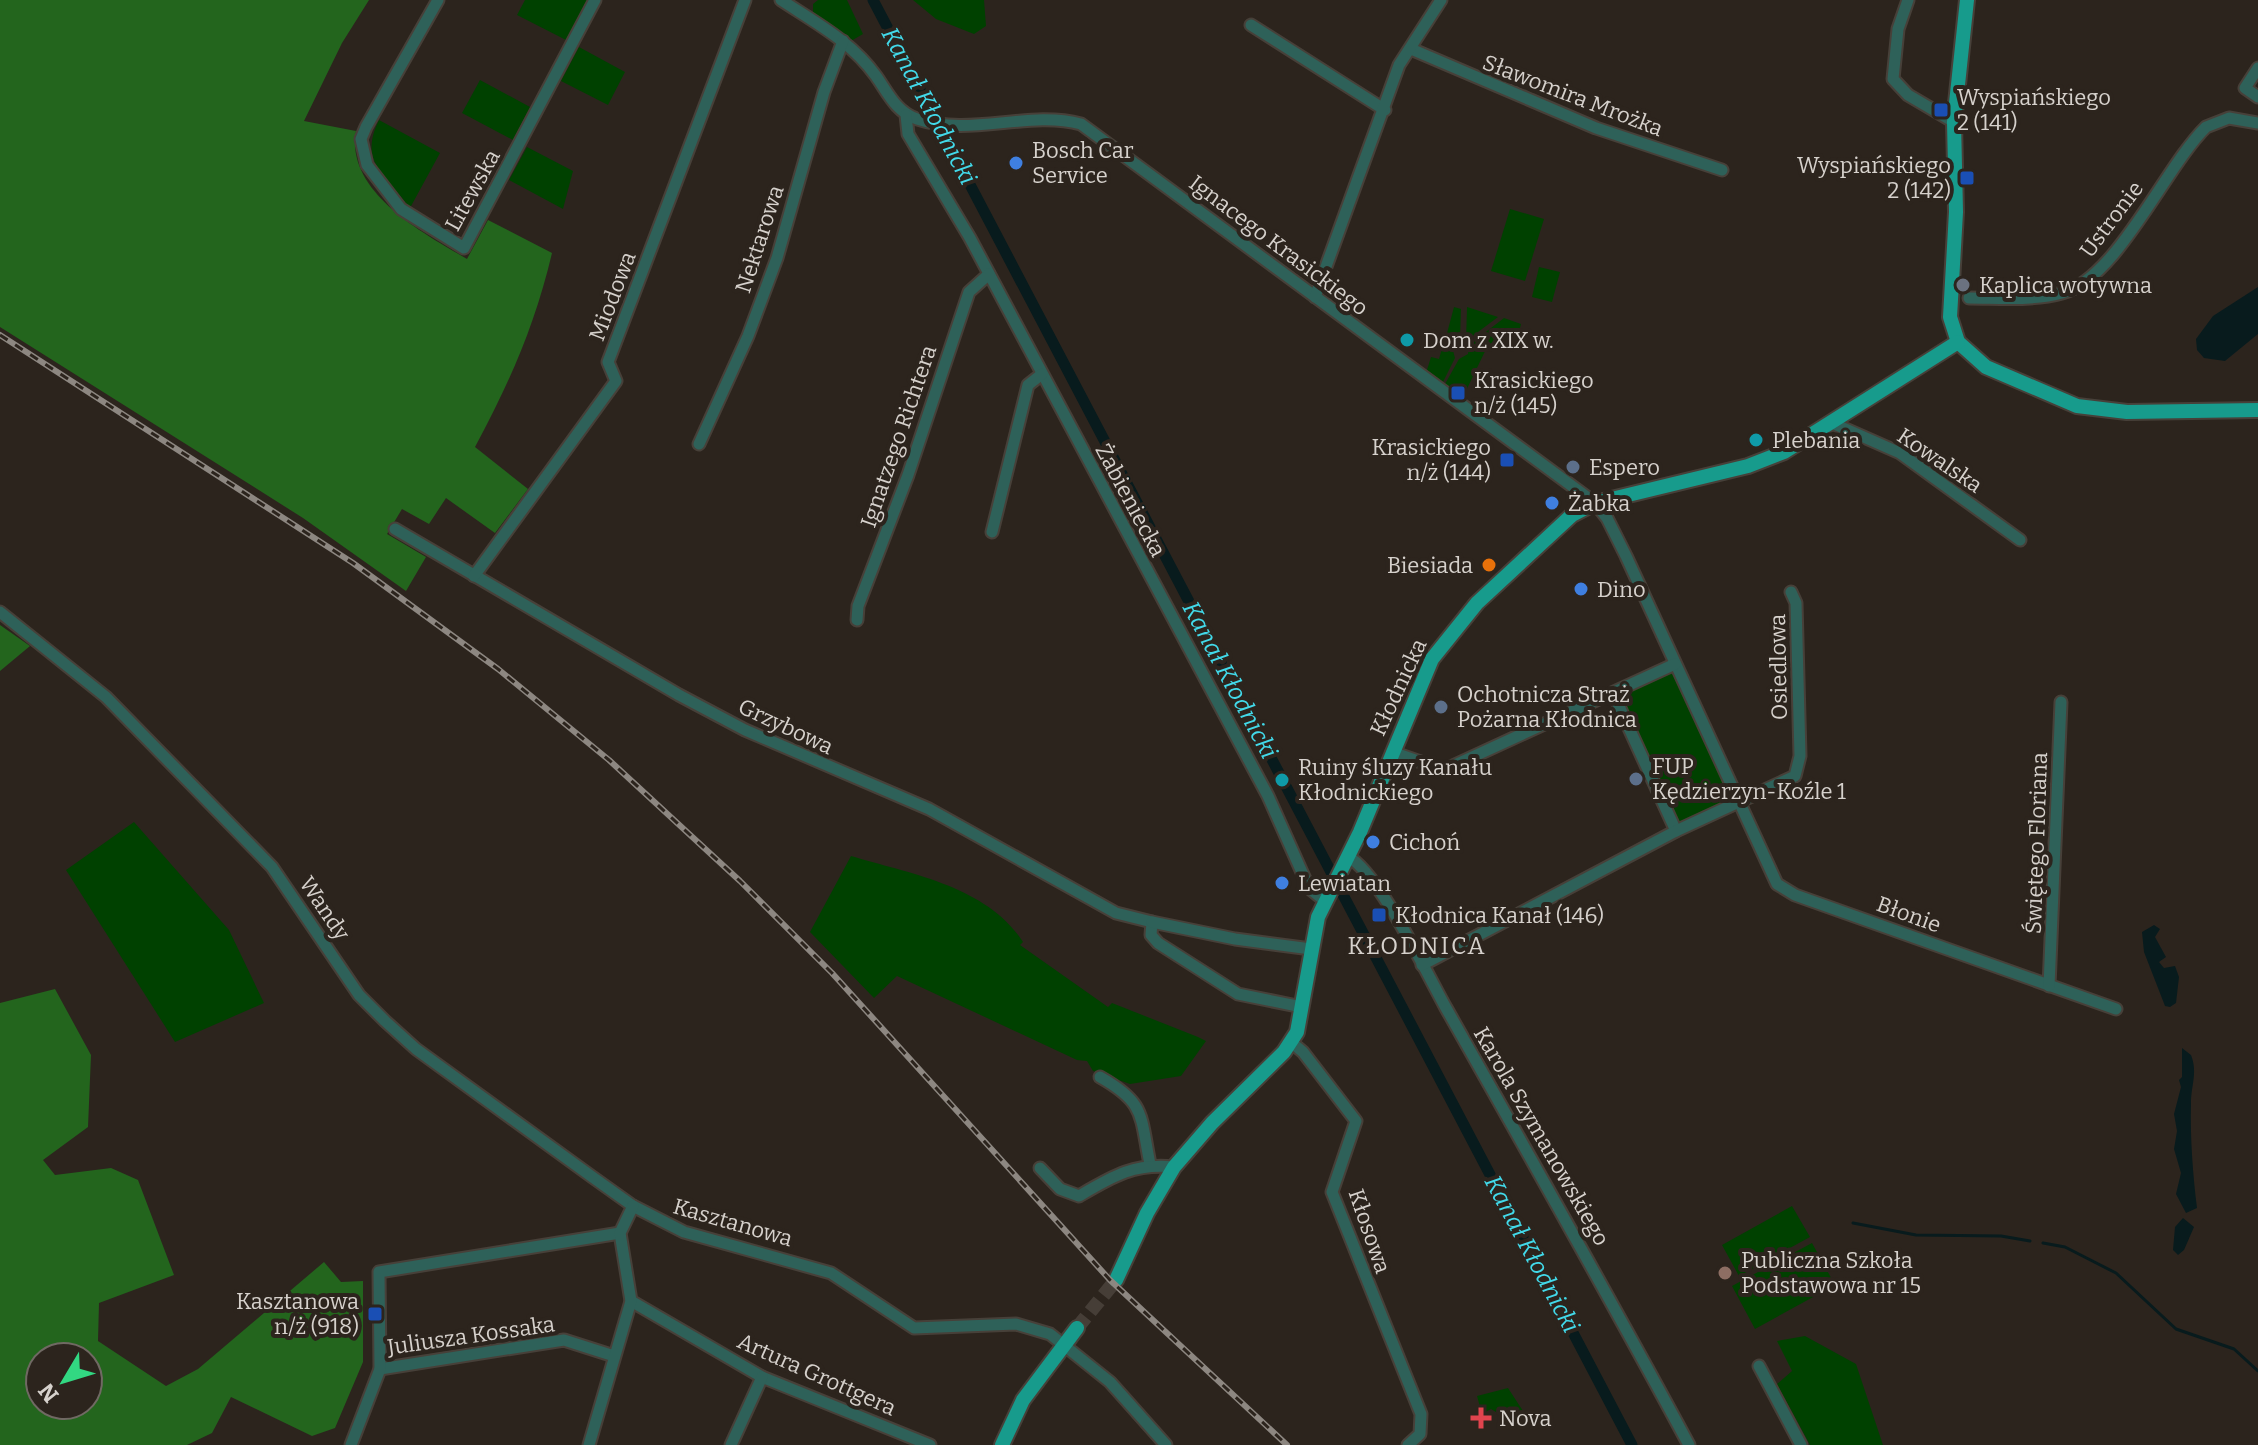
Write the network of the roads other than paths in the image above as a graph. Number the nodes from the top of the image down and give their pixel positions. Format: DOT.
graph roads {
  1 [pos="438,0"];
  2 [pos="595,0"];
  3 [pos="745,0"];
  4 [pos="781,0"];
  5 [pos="1441,0"];
  6 [pos="1908,0"];
  7 [pos="1967,0"];
  8 [pos="1251,25"];
  9 [pos="843,41"];
  10 [pos="1411,49"];
  11 [pos="2258,68"];
  12 [pos="2258,97"];
  13 [pos="1385,110"];
  14 [pos="906,115"];
  15 [pos="1954,122"];
  16 [pos="2258,123"];
  17 [pos="1722,170"];
  18 [pos="989,274"];
  19 [pos="1315,297"];
  20 [pos="1969,298"];
  21 [pos="1958,342"];
  22 [pos="1042,374"];
  23 [pos="2258,410"];
  24 [pos="1832,423"];
  25 [pos="699,444"];
  26 [pos="1595,503"];
  27 [pos="395,529"];
  28 [pos="992,532"];
  29 [pos="2020,540"];
  30 [pos="474,576"];
  31 [pos="1791,592"];
  32 [pos="0,612"];
  33 [pos="857,620"];
  34 [pos="1675,664"];
  35 [pos="1613,693"];
  36 [pos="2061,702"];
  37 [pos="1392,752"];
  38 [pos="1739,801"];
  39 [pos="1676,831"];
  40 [pos="1347,856"];
  41 [pos="1327,898"];
  42 [pos="1152,922"];
  43 [pos="1311,949"];
  44 [pos="1422,965"];
  45 [pos="2049,986"];
  46 [pos="1302,1007"];
  47 [pos="2116,1009"];
  48 [pos="1291,1042"];
  49 [pos="1100,1077"];
  50 [pos="1150,1164"];
  51 [pos="1174,1167"];
  52 [pos="1040,1168"];
  53 [pos="633,1206"];
  54 [pos="620,1233"];
  55 [pos="1116,1280"];
  56 [pos="631,1301"];
  57 [pos="1077,1328"];
  58 [pos="1064,1345"];
  59 [pos="614,1356"];
  60 [pos="1759,1366"];
  61 [pos="380,1369"];
  62 [pos="762,1377"];
  63 [pos="901,1440"];
  64 [pos="351,1445"];
  65 [pos="589,1445"];
  66 [pos="731,1445"];
  67 [pos="930,1445"];
  68 [pos="1002,1445"];
  69 [pos="1166,1445"];
  70 [pos="1408,1445"];
  71 [pos="1689,1445"];
  72 [pos="1801,1445"];
  1 -- 2 [label="street, Litewska"];
  3 -- 30 [label="street, Miodowa"];
  4 -- 9 [label="street"];
  5 -- 10 [label="street"];
  6 -- 15 [label="street"];
  7 -- 15 [label="main road"];
  8 -- 13 [label="street"];
  9 -- 14 [label="street"];
  9 -- 25 [label="street, Nektarowa"];
  10 -- 13 [label="street"];
  10 -- 17 [label="street, Sławomira Mrożka"];
  11 -- 12 [label="street"];
  13 -- 19 [label="street"];
  14 -- 18 [label="street, Żabieniecka"];
  14 -- 19 [label="street, Ignacego Krasickiego"];
  15 -- 21 [label="main road"];
  16 -- 20 [label="street, Ustronie"];
  18 -- 22 [label="street, Żabieniecka"];
  18 -- 33 [label="street, Ignatzego Richtera"];
  19 -- 26 [label="street, Ignacego Krasickiego"];
  21 -- 23 [label="main road"];
  21 -- 24 [label="main road, Kłodnicka"];
  22 -- 28 [label="street"];
  22 -- 41 [label="street, Żabieniecka"];
  24 -- 26 [label="main road, Kłodnicka"];
  24 -- 29 [label="street, Kowalska"];
  26 -- 34 [label="street"];
  26 -- 37 [label="main road, Kłodnicka"];
  27 -- 30 [label="street, Grzybowa"];
  30 -- 42 [label="street, Grzybowa"];
  31 -- 38 [label="street, Osiedlowa"];
  32 -- 53 [label="street, Wandy"];
  34 -- 35 [label="street"];
  34 -- 38 [label="street, Błonie"];
  35 -- 37 [label="street"];
  35 -- 39 [label="street"];
  36 -- 45 [label="street, Świętego Floriana"];
  37 -- 40 [label="main road, Kłodnicka"];
  38 -- 39 [label="street"];
  38 -- 45 [label="street, Błonie"];
  39 -- 44 [label="street"];
  40 -- 41 [label="main road, Kłodnicka"];
  40 -- 44 [label="street, Karola Szymanowskiego"];
  41 -- 43 [label="main road, Kłodnicka"];
  42 -- 43 [label="street, Grzybowa"];
  42 -- 46 [label="street"];
  43 -- 46 [label="main road, Kłodnicka"];
  44 -- 71 [label="street, Karola Szymanowskiego"];
  45 -- 47 [label="street, Błonie"];
  46 -- 48 [label="main road, Kłodnicka"];
  48 -- 51 [label="main road, Kłodnicka"];
  48 -- 70 [label="street, Kłosowa"];
  49 -- 50 [label="street"];
  50 -- 51 [label="street"];
  50 -- 52 [label="street"];
  51 -- 55 [label="main road, Kłodnicka"];
  53 -- 54 [label="street"];
  53 -- 58 [label="street, Kasztanowa"];
  54 -- 56 [label="street"];
  54 -- 61 [label="street"];
  56 -- 59 [label="street"];
  56 -- 62 [label="street, Artura Grottgera"];
  57 -- 58 [label="main road"];
  58 -- 68 [label="main road"];
  58 -- 69 [label="street, Kasztanowa"];
  59 -- 61 [label="street, Juliusza Kossaka"];
  59 -- 65 [label="street"];
  60 -- 72 [label="street"];
  61 -- 64 [label="street"];
  62 -- 63 [label="street, Artura Grottgera"];
  62 -- 66 [label="street"];
  63 -- 67 [label="street, Artura Grottgera"];
}
